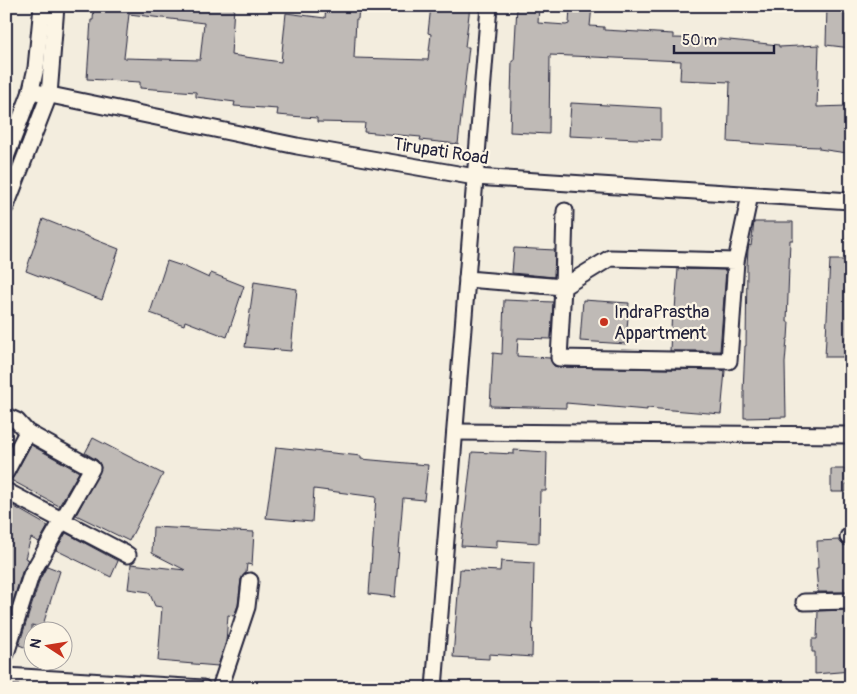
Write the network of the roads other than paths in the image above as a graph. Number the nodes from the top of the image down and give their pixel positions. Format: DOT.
graph roads {
  1 [pos="42,6"];
  2 [pos="56,6"];
  3 [pos="489,6"];
  4 [pos="31,91"];
  5 [pos="49,95"];
  6 [pos="6,158"];
  7 [pos="475,177"];
  8 [pos="750,195"];
  9 [pos="851,201"];
  10 [pos="6,206"];
  11 [pos="565,211"];
  12 [pos="736,260"];
  13 [pos="467,279"];
  14 [pos="563,286"];
  15 [pos="6,416"];
  16 [pos="27,432"];
  17 [pos="455,432"];
  18 [pos="851,435"];
  19 [pos="6,472"];
  20 [pos="6,491"];
  21 [pos="62,520"];
  22 [pos="128,555"];
  23 [pos="250,581"];
  24 [pos="851,601"];
  25 [pos="804,602"];
  26 [pos="6,654"];
  27 [pos="6,676"];
  28 [pos="203,688"];
  29 [pos="220,688"];
  30 [pos="434,688"];
  1 -- 4 [label="street"];
  2 -- 5 [label="street"];
  3 -- 7 [label="street"];
  4 -- 5 [label="street, Tirupati Road"];
  4 -- 6 [label="street"];
  5 -- 7 [label="street, Tirupati Road"];
  5 -- 10 [label="street"];
  7 -- 8 [label="street, Tirupati Road"];
  7 -- 13 [label="street"];
  8 -- 9 [label="street, Tirupati Road"];
  8 -- 12 [label="street"];
  11 -- 14 [label="street"];
  12 -- 14 [label="street"];
  12 -- 14 [label="street"];
  13 -- 14 [label="street"];
  13 -- 17 [label="street"];
  15 -- 16 [label="street"];
  16 -- 19 [label="street"];
  16 -- 21 [label="street"];
  17 -- 18 [label="street"];
  17 -- 30 [label="street"];
  20 -- 21 [label="street"];
  21 -- 22 [label="street"];
  21 -- 26 [label="street"];
  23 -- 29 [label="street"];
  24 -- 25 [label="street"];
  27 -- 28 [label="street"];
}
